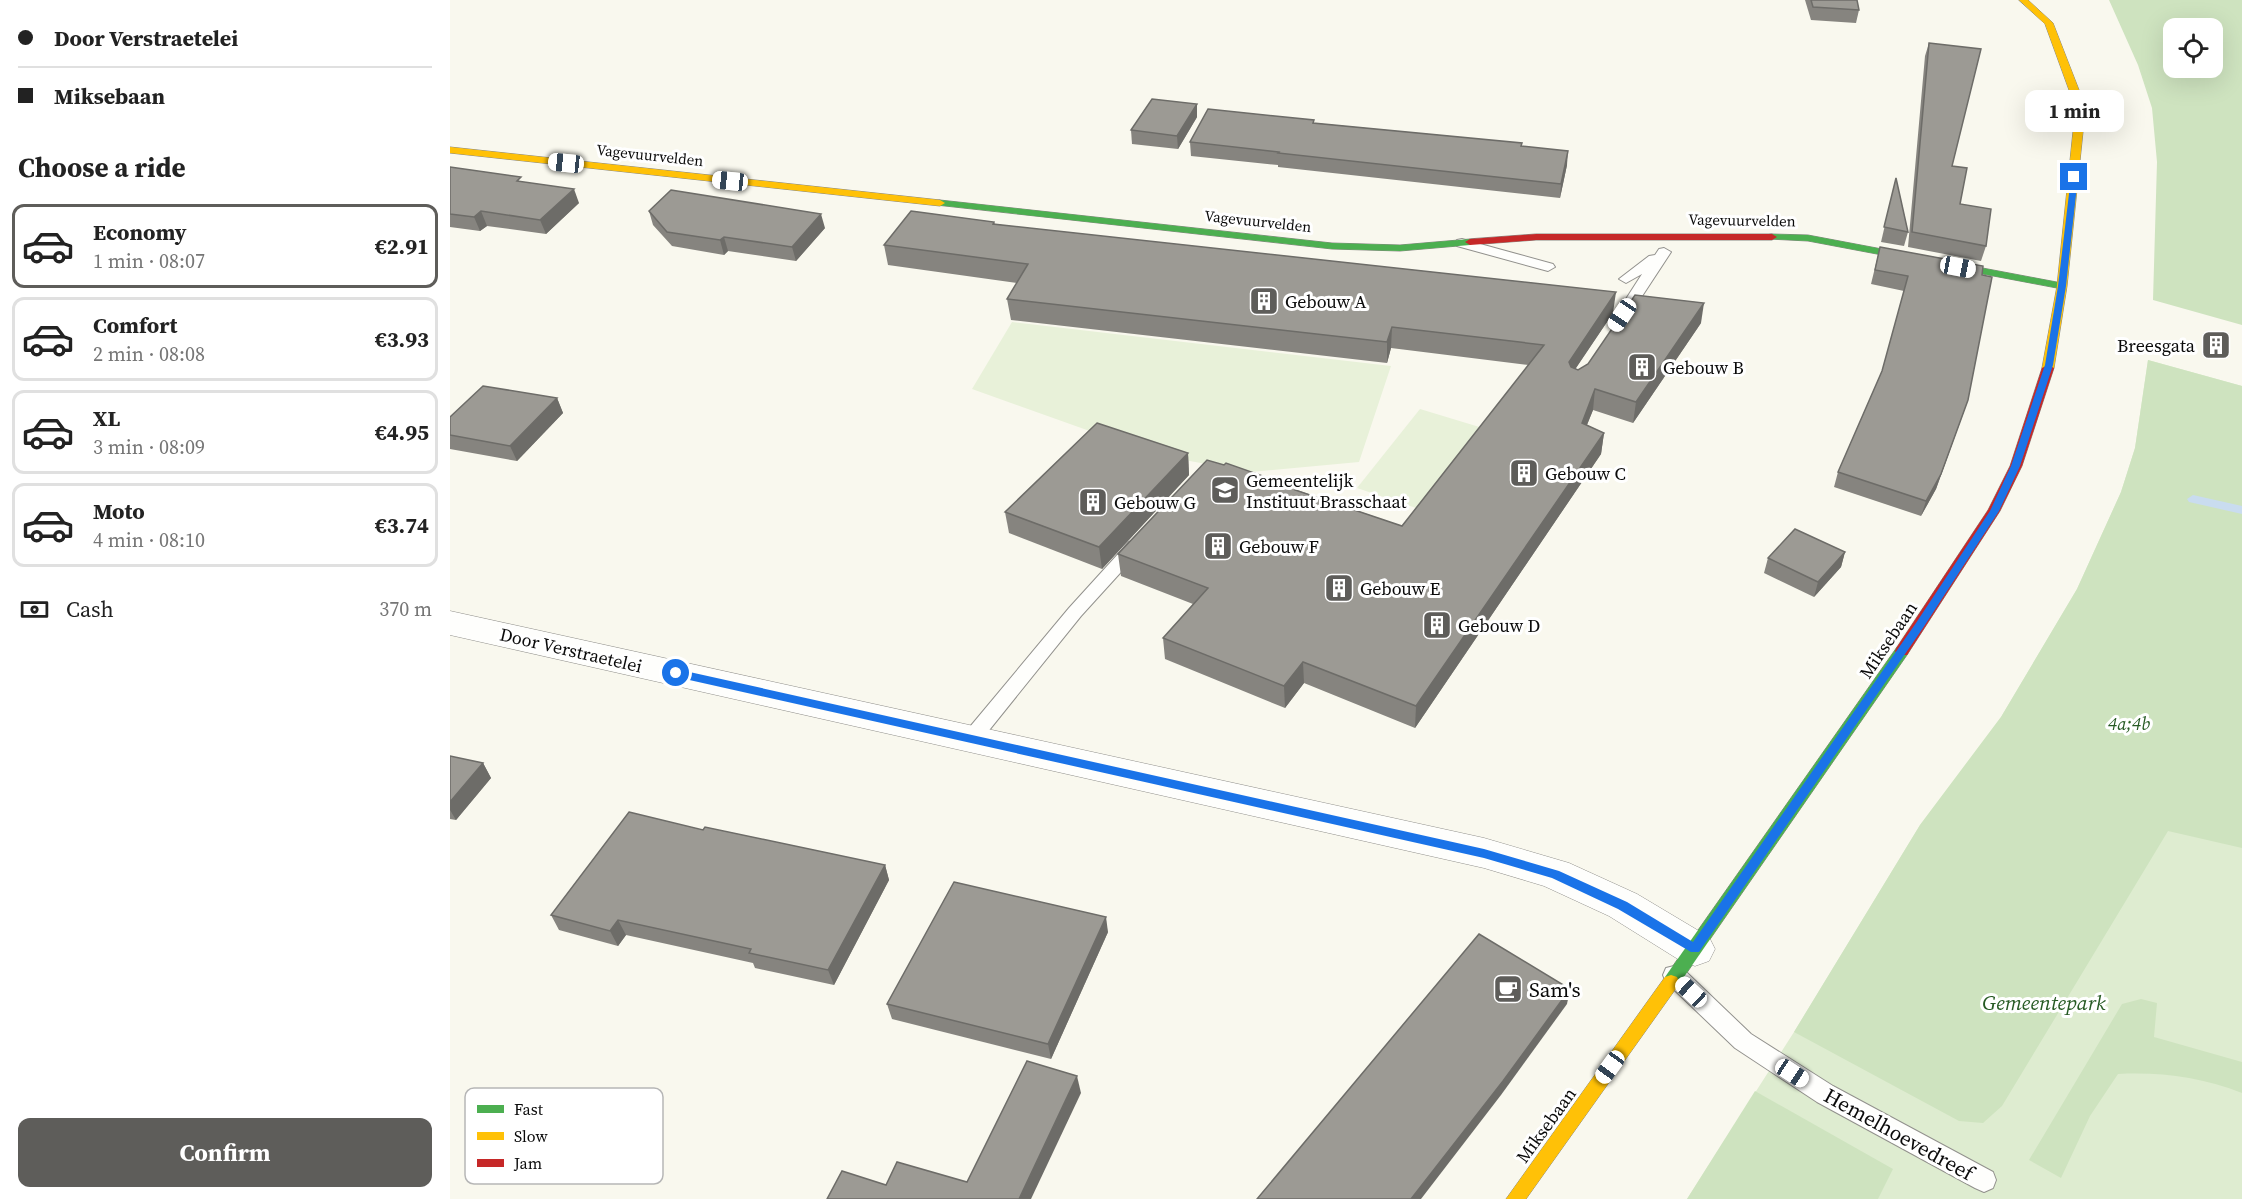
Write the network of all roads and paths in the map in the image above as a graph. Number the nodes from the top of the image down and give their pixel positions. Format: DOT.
graph roads {
  1 [pos="2023,1"];
  2 [pos="450,150"];
  3 [pos="1688,236"];
  4 [pos="1462,243"];
  5 [pos="1664,252"];
  6 [pos="1548,267"];
  7 [pos="1626,279"];
  8 [pos="2062,286"];
  9 [pos="1616,325"];
  10 [pos="1148,533"];
  11 [pos="450,623"];
  12 [pos="971,739"];
  13 [pos="1684,962"];
  14 [pos="1984,1180"];
  15 [pos="1515,1199"];
  1 -- 8 [label="main road, Miksebaan"];
  2 -- 4 [label="main road, Vagevuurvelden"];
  3 -- 4 [label="main road, Vagevuurvelden"];
  3 -- 5 [label="lane"];
  3 -- 8 [label="main road, Vagevuurvelden"];
  4 -- 6 [label="lane"];
  5 -- 7 [label="lane"];
  5 -- 9 [label="lane"];
  8 -- 13 [label="main road, Miksebaan"];
  10 -- 12 [label="lane"];
  11 -- 12 [label="street, Door Verstraetelei"];
  12 -- 13 [label="street, Door Verstraetelei"];
  13 -- 14 [label="lane, Hemelhoevedreef"];
  13 -- 15 [label="main road, Miksebaan"];
}
